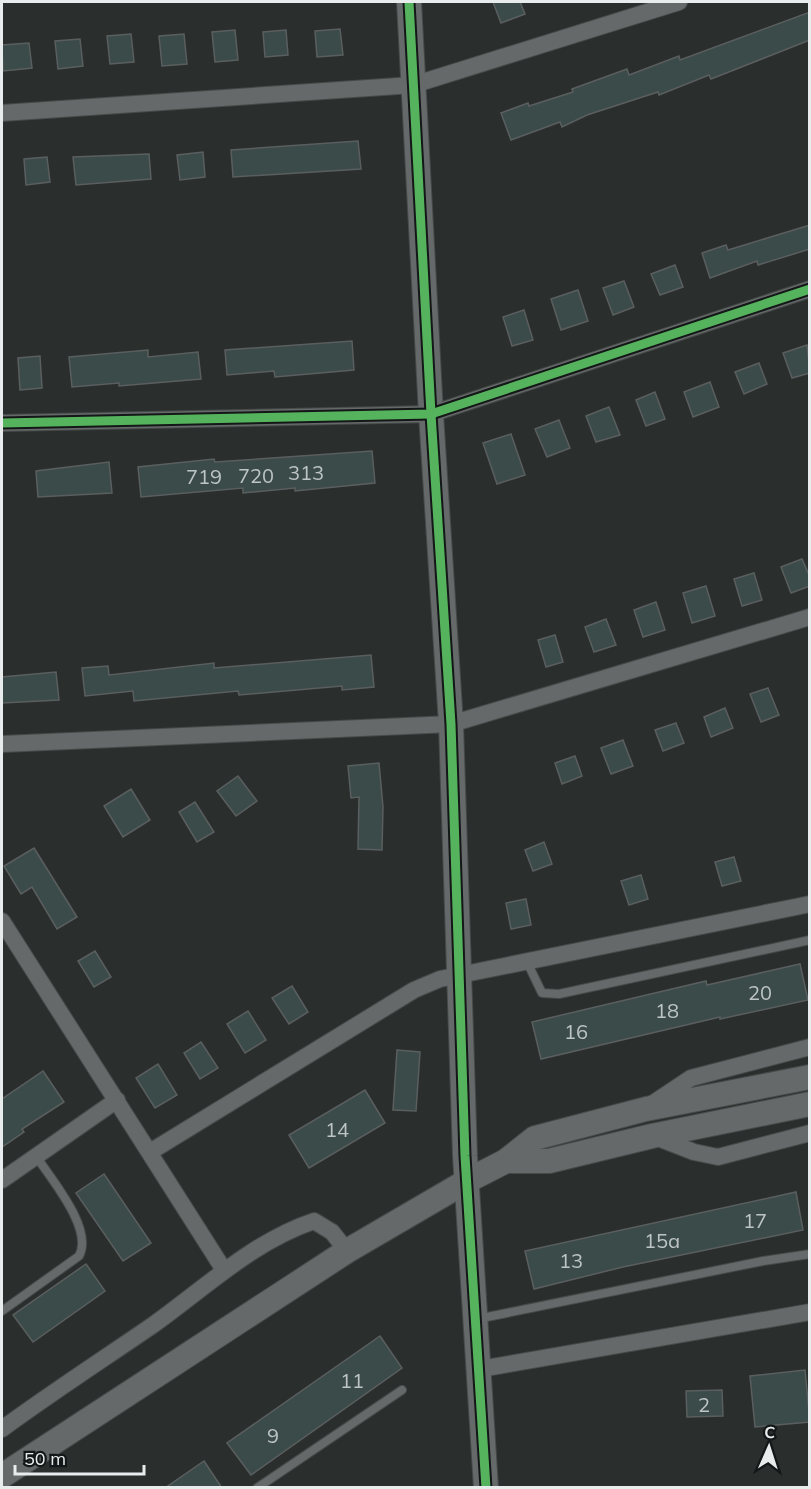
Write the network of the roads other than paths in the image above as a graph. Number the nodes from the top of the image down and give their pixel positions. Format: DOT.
graph roads {
  1 [pos="409,2"];
  2 [pos="679,2"];
  3 [pos="413,85"];
  4 [pos="2,113"];
  5 [pos="810,289"];
  6 [pos="431,414"];
  7 [pos="2,423"];
  8 [pos="810,617"];
  9 [pos="450,724"];
  10 [pos="2,744"];
  11 [pos="810,904"];
  12 [pos="2,921"];
  13 [pos="810,940"];
  14 [pos="527,962"];
  15 [pos="460,975"];
  16 [pos="810,1047"];
  17 [pos="810,1077"];
  18 [pos="117,1100"];
  19 [pos="810,1104"];
  20 [pos="646,1109"];
  21 [pos="810,1133"];
  22 [pos="652,1136"];
  23 [pos="150,1152"];
  24 [pos="36,1156"];
  25 [pos="506,1161"];
  26 [pos="2,1180"];
  27 [pos="466,1181"];
  28 [pos="347,1251"];
  29 [pos="810,1254"];
  30 [pos="224,1270"];
  31 [pos="2,1311"];
  32 [pos="810,1312"];
  33 [pos="477,1319"];
  34 [pos="480,1370"];
  35 [pos="402,1390"];
  36 [pos="2,1429"];
  37 [pos="2,1476"];
  38 [pos="257,1488"];
  39 [pos="486,1488"];
  1 -- 3 [label="street"];
  2 -- 3 [label="street"];
  3 -- 4 [label="street"];
  3 -- 6 [label="street"];
  5 -- 6 [label="street"];
  6 -- 7 [label="street"];
  6 -- 9 [label="street"];
  8 -- 9 [label="street"];
  9 -- 10 [label="street"];
  9 -- 15 [label="street"];
  11 -- 14 [label="street"];
  12 -- 18 [label="street"];
  13 -- 14 [label="lane"];
  14 -- 15 [label="street"];
  15 -- 23 [label="street"];
  15 -- 27 [label="street"];
  16 -- 20 [label="street"];
  17 -- 20 [label="street"];
  18 -- 23 [label="street"];
  18 -- 24 [label="street"];
  19 -- 22 [label="street"];
  20 -- 25 [label="street"];
  21 -- 22 [label="street"];
  22 -- 25 [label="street"];
  23 -- 30 [label="street"];
  24 -- 26 [label="street"];
  24 -- 31 [label="lane"];
  25 -- 27 [label="street"];
  27 -- 28 [label="street"];
  27 -- 33 [label="street"];
  28 -- 30 [label="street"];
  28 -- 37 [label="street"];
  29 -- 33 [label="lane"];
  30 -- 36 [label="street"];
  32 -- 34 [label="street"];
  33 -- 34 [label="street"];
  34 -- 39 [label="street"];
  35 -- 38 [label="lane"];
}
